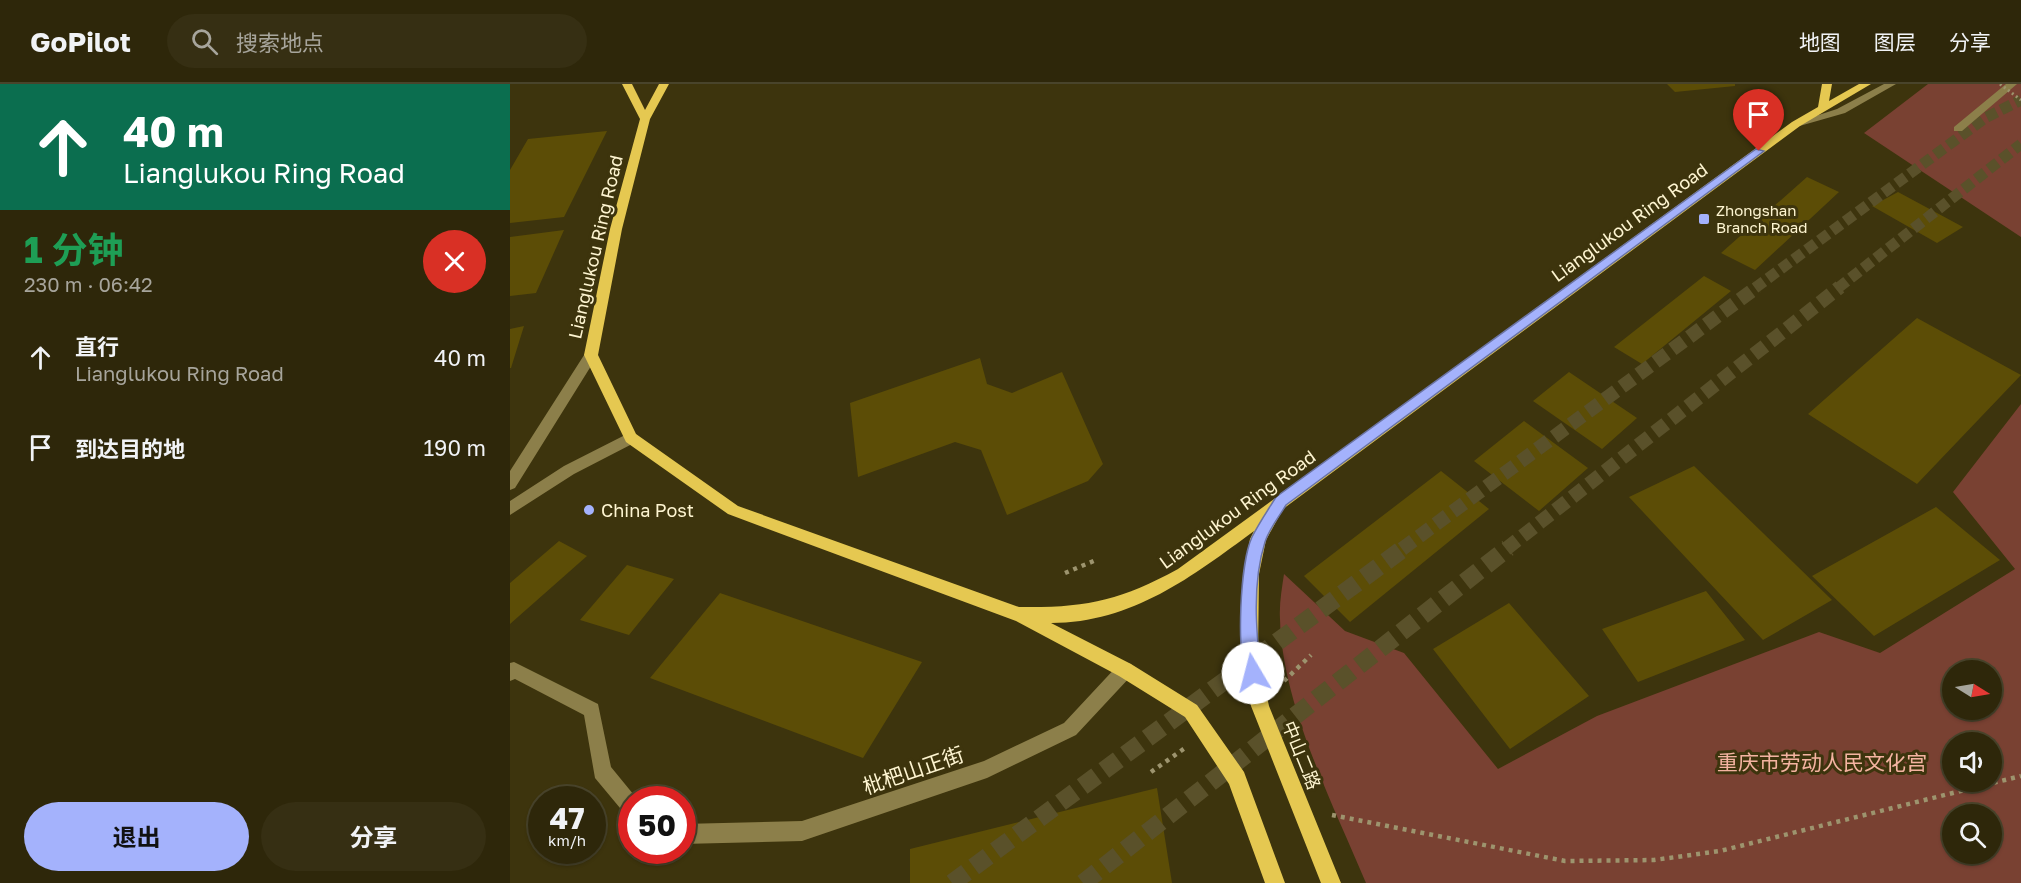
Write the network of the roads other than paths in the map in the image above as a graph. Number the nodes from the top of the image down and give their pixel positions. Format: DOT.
graph roads {
  1 [pos="627,84"];
  2 [pos="664,84"];
  3 [pos="1827,84"];
  4 [pos="1866,84"];
  5 [pos="1891,84"];
  6 [pos="2012,84"];
  7 [pos="2021,90"];
  8 [pos="1823,108"];
  9 [pos="645,119"];
  10 [pos="1796,124"];
  11 [pos="1958,129"];
  12 [pos="591,355"];
  13 [pos="631,438"];
  14 [pos="510,484"];
  15 [pos="1281,501"];
  16 [pos="510,510"];
  17 [pos="1019,615"];
  18 [pos="1125,670"];
  19 [pos="510,673"];
  20 [pos="618,790"];
  21 [pos="696,834"];
  22 [pos="1275,883"];
  23 [pos="1331,883"];
  1 -- 9 [label="main road"];
  2 -- 9 [label="main road, Lianglukou Ring Road"];
  3 -- 8 [label="main road"];
  4 -- 8 [label="main road, Lianglukou Ring Road"];
  5 -- 10 [label="street"];
  6 -- 7 [label="street"];
  6 -- 11 [label="street"];
  8 -- 10 [label="main road, Lianglukou Ring Road"];
  9 -- 12 [label="main road, Lianglukou Ring Road"];
  10 -- 15 [label="main road, Lianglukou Ring Road"];
  12 -- 13 [label="main road, Lianglukou Ring Road"];
  12 -- 14 [label="street"];
  13 -- 16 [label="street"];
  13 -- 17 [label="main road, Lianglukou Ring Road"];
  15 -- 17 [label="main road, Lianglukou Ring Road"];
  15 -- 23 [label="main road, 中山二路"];
  17 -- 18 [label="main road"];
  18 -- 21 [label="street, 枇杷山正街"];
  18 -- 22 [label="main road"];
  19 -- 20 [label="street"];
}
